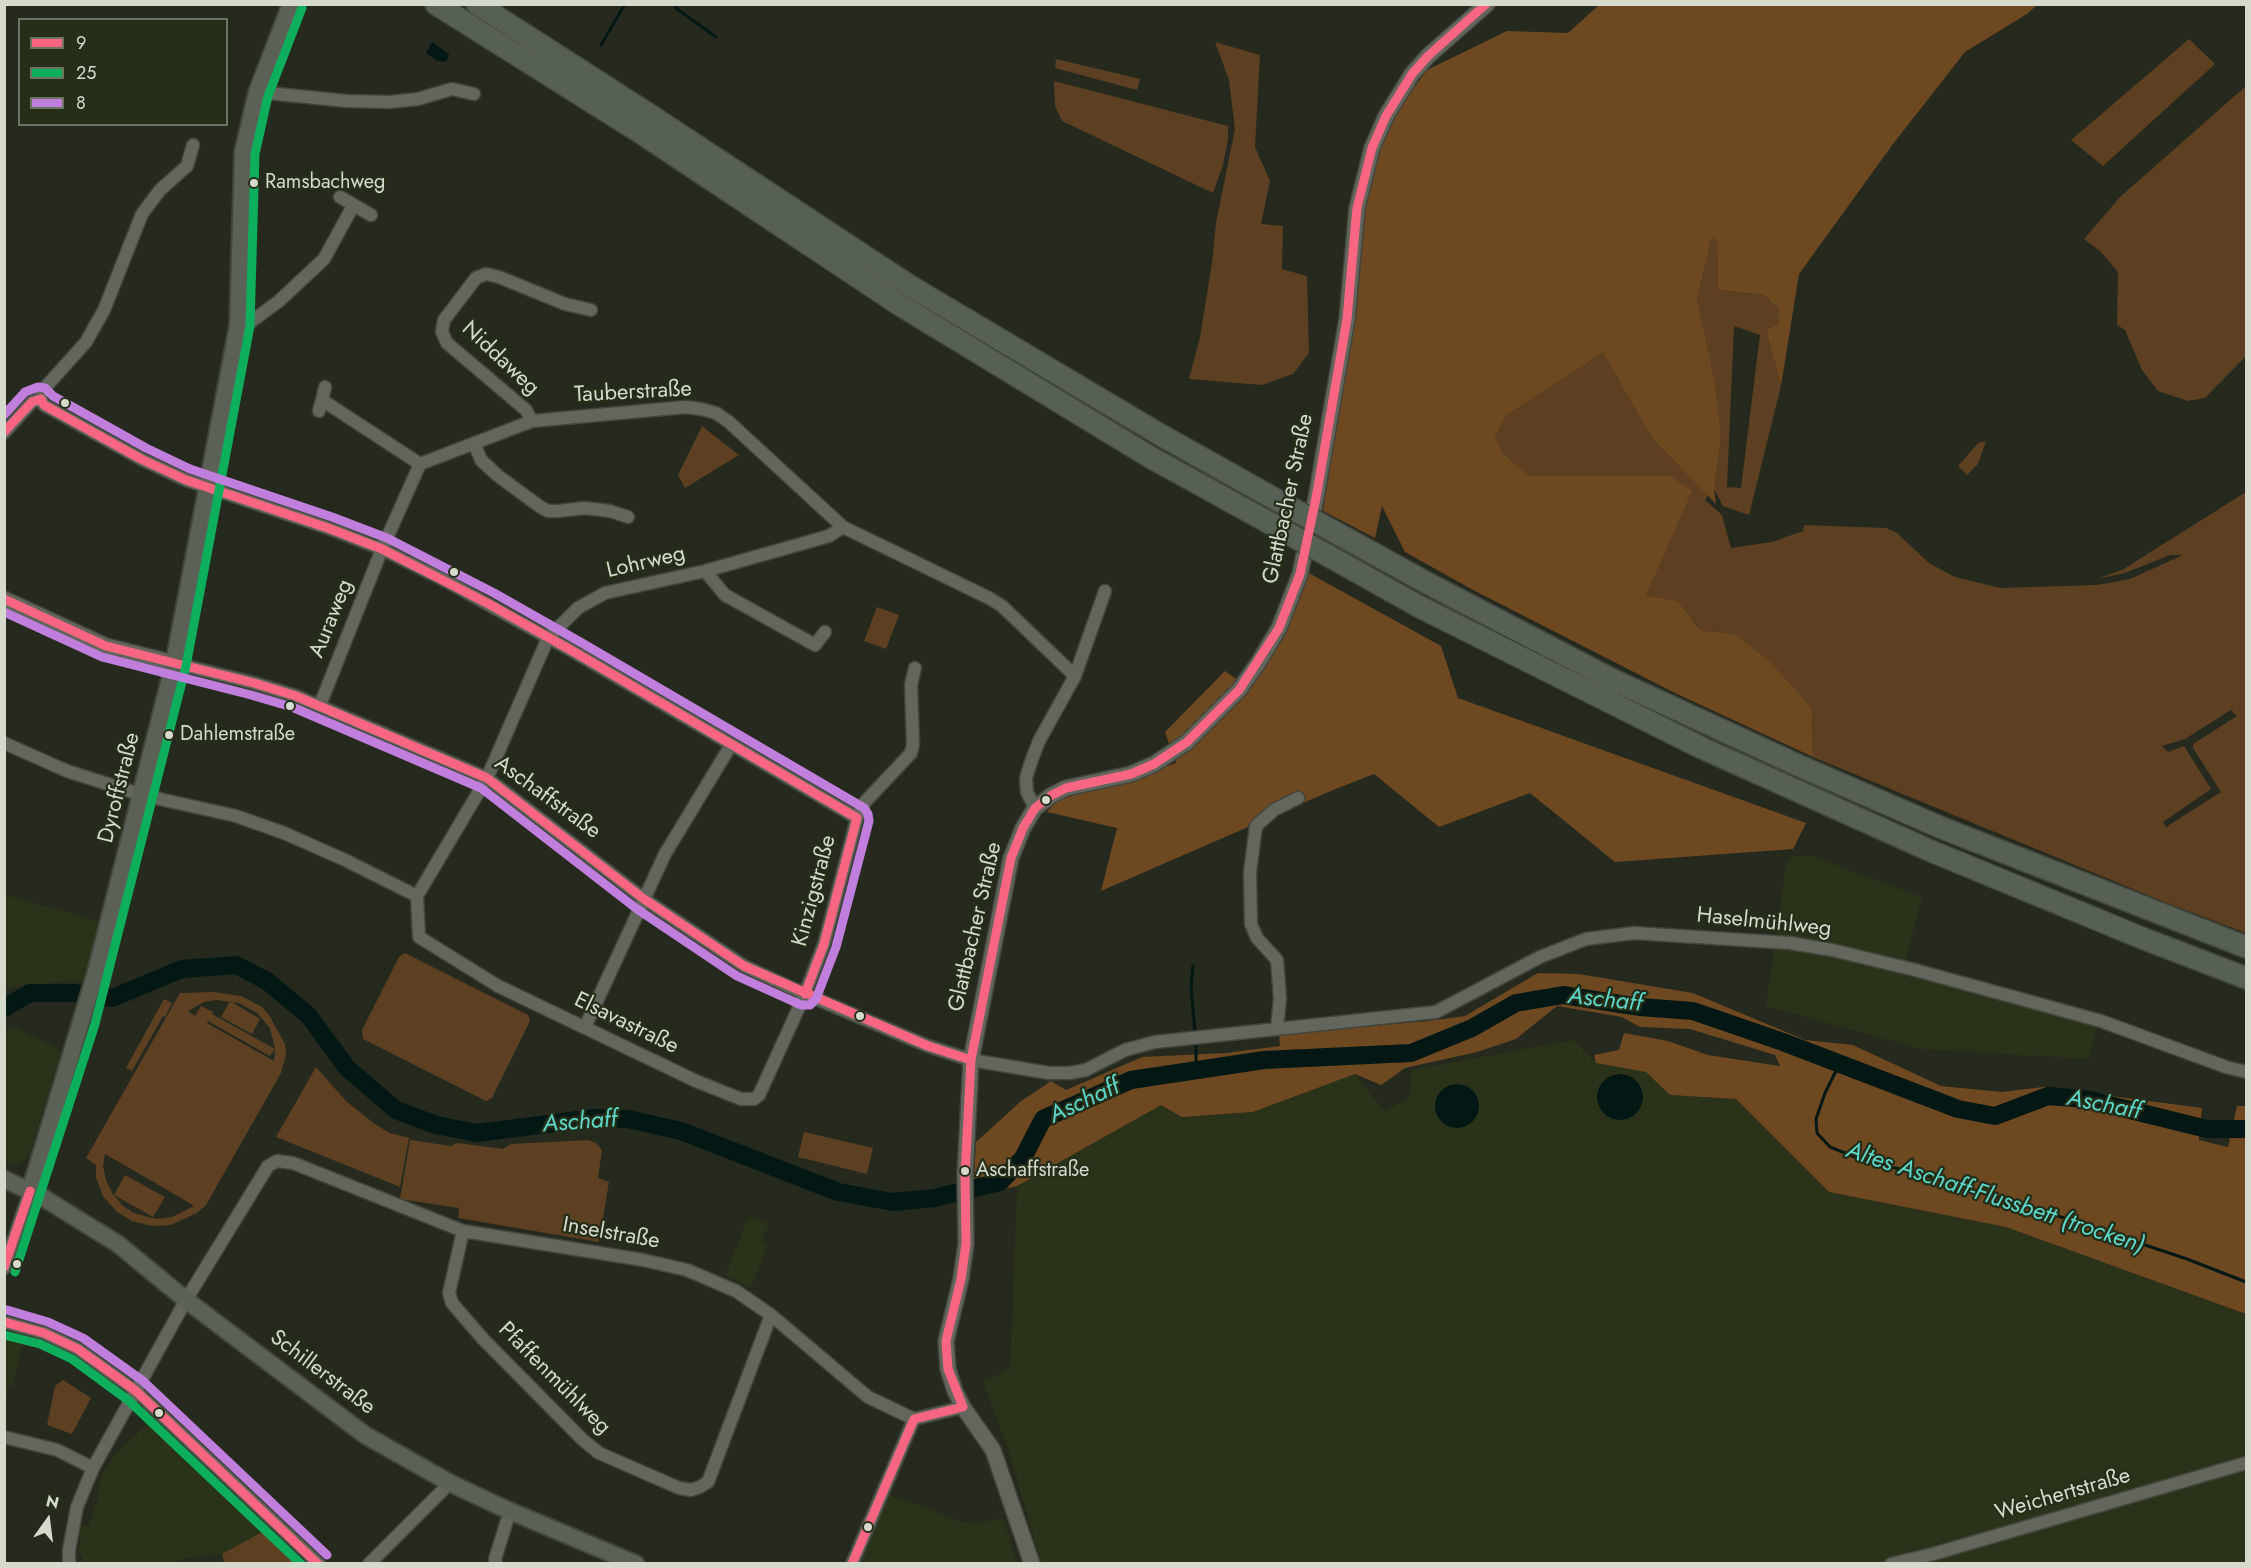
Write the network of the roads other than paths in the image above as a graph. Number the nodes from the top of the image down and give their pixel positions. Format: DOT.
graph roads {
  1 [pos="291,4"];
  2 [pos="436,4"];
  3 [pos="477,4"];
  4 [pos="1486,4"];
  5 [pos="257,92"];
  6 [pos="474,94"];
  7 [pos="193,145"];
  8 [pos="340,197"];
  9 [pos="353,206"];
  10 [pos="371,215"];
  11 [pos="591,310"];
  12 [pos="238,325"];
  13 [pos="325,387"];
  14 [pos="41,399"];
  15 [pos="532,421"];
  16 [pos="4,433"];
  17 [pos="474,443"];
  18 [pos="420,464"];
  19 [pos="207,487"];
  20 [pos="628,517"];
  21 [pos="843,527"];
  22 [pos="382,549"];
  23 [pos="705,571"];
  24 [pos="1105,591"];
  25 [pos="4,599"];
  26 [pos="825,632"];
  27 [pos="548,638"];
  28 [pos="174,663"];
  29 [pos="915,668"];
  30 [pos="1075,676"];
  31 [pos="320,705"];
  32 [pos="4,743"];
  33 [pos="730,745"];
  34 [pos="487,778"];
  35 [pos="142,795"];
  36 [pos="1298,798"];
  37 [pos="1035,808"];
  38 [pos="856,818"];
  39 [pos="417,896"];
  40 [pos="644,899"];
  41 [pos="2247,947"];
  42 [pos="2247,978"];
  43 [pos="805,994"];
  44 [pos="585,1027"];
  45 [pos="1277,1028"];
  46 [pos="971,1060"];
  47 [pos="2247,1072"];
  48 [pos="4,1179"];
  49 [pos="30,1191"];
  50 [pos="463,1231"];
  51 [pos="4,1268"];
  52 [pos="186,1300"];
  53 [pos="771,1315"];
  54 [pos="4,1322"];
  55 [pos="136,1391"];
  56 [pos="963,1407"];
  57 [pos="914,1419"];
  58 [pos="4,1437"];
  59 [pos="2247,1463"];
  60 [pos="93,1468"];
  61 [pos="450,1483"];
  62 [pos="510,1511"];
  63 [pos="69,1563"];
  64 [pos="319,1563"];
  65 [pos="369,1563"];
  66 [pos="496,1563"];
  67 [pos="636,1563"];
  68 [pos="852,1563"];
  69 [pos="1032,1563"];
  70 [pos="1891,1563"];
  1 -- 5 [label="main road, Dyroffstraße"];
  2 -- 42 [label="highway, bridge"];
  3 -- 41 [label="highway, bridge"];
  4 -- 37 [label="street, Glattbacher Straße"];
  5 -- 6 [label="street"];
  5 -- 12 [label="main road, Dyroffstraße"];
  7 -- 14 [label="street"];
  8 -- 9 [label="street"];
  9 -- 10 [label="street"];
  9 -- 12 [label="street"];
  11 -- 15 [label="street, Niddaweg"];
  12 -- 19 [label="main road, Dyroffstraße"];
  13 -- 18 [label="street"];
  14 -- 16 [label="street"];
  14 -- 19 [label="street, Kinzigstraße"];
  15 -- 17 [label="street, Tauberstraße"];
  15 -- 21 [label="street, Tauberstraße"];
  17 -- 18 [label="street, Tauberstraße"];
  17 -- 20 [label="street"];
  18 -- 22 [label="street"];
  19 -- 22 [label="street, Kinzigstraße"];
  19 -- 28 [label="main road, Dyroffstraße"];
  21 -- 23 [label="street, Lohrweg"];
  21 -- 30 [label="street, Tauberstraße"];
  22 -- 27 [label="street, Kinzigstraße"];
  22 -- 31 [label="street, Auraweg"];
  23 -- 26 [label="street"];
  23 -- 27 [label="street, Lohrweg"];
  24 -- 30 [label="street"];
  25 -- 28 [label="street, Aschaffstraße"];
  27 -- 33 [label="street, Kinzigstraße"];
  27 -- 34 [label="street, Lohrweg"];
  28 -- 31 [label="street, Aschaffstraße"];
  28 -- 35 [label="main road, Dyroffstraße"];
  29 -- 38 [label="street"];
  30 -- 37 [label="street"];
  31 -- 34 [label="street, Aschaffstraße"];
  32 -- 35 [label="street"];
  33 -- 38 [label="street, Kinzigstraße"];
  33 -- 40 [label="street"];
  34 -- 39 [label="street, Lohrweg"];
  34 -- 40 [label="street, Aschaffstraße"];
  35 -- 39 [label="street"];
  35 -- 49 [label="main road, Dyroffstraße"];
  36 -- 45 [label="street"];
  37 -- 46 [label="street, Glattbacher Straße"];
  38 -- 43 [label="street, Kinzigstraße"];
  39 -- 44 [label="street, Elsavastraße"];
  40 -- 43 [label="street, Aschaffstraße"];
  40 -- 44 [label="street"];
  43 -- 44 [label="street, Elsavastraße"];
  43 -- 46 [label="street, Aschaffstraße"];
  45 -- 46 [label="street, Haselmühlweg"];
  45 -- 47 [label="street, Haselmühlweg"];
  46 -- 56 [label="street, Glattbacher Straße"];
  48 -- 49 [label="main road, Schillerstraße"];
  49 -- 51 [label="street, Dyroffstraße"];
  49 -- 52 [label="main road, Schillerstraße"];
  50 -- 52 [label="street, Inselstraße"];
  50 -- 53 [label="street, Inselstraße"];
  50 -- 53 [label="street, Pfaffenmühlweg"];
  52 -- 55 [label="street"];
  52 -- 61 [label="main road, Schillerstraße"];
  53 -- 57 [label="street, Inselstraße"];
  54 -- 55 [label="street"];
  55 -- 60 [label="street"];
  55 -- 64 [label="street"];
  56 -- 57 [label="street"];
  56 -- 69 [label="street, Glattbacher Straße"];
  57 -- 68 [label="street"];
  58 -- 60 [label="street"];
  59 -- 70 [label="street, Weichertstraße"];
  60 -- 63 [label="street"];
  61 -- 62 [label="main road, Schillerstraße"];
  61 -- 65 [label="street"];
  62 -- 66 [label="street"];
  62 -- 67 [label="main road, Schillerstraße"];
}
